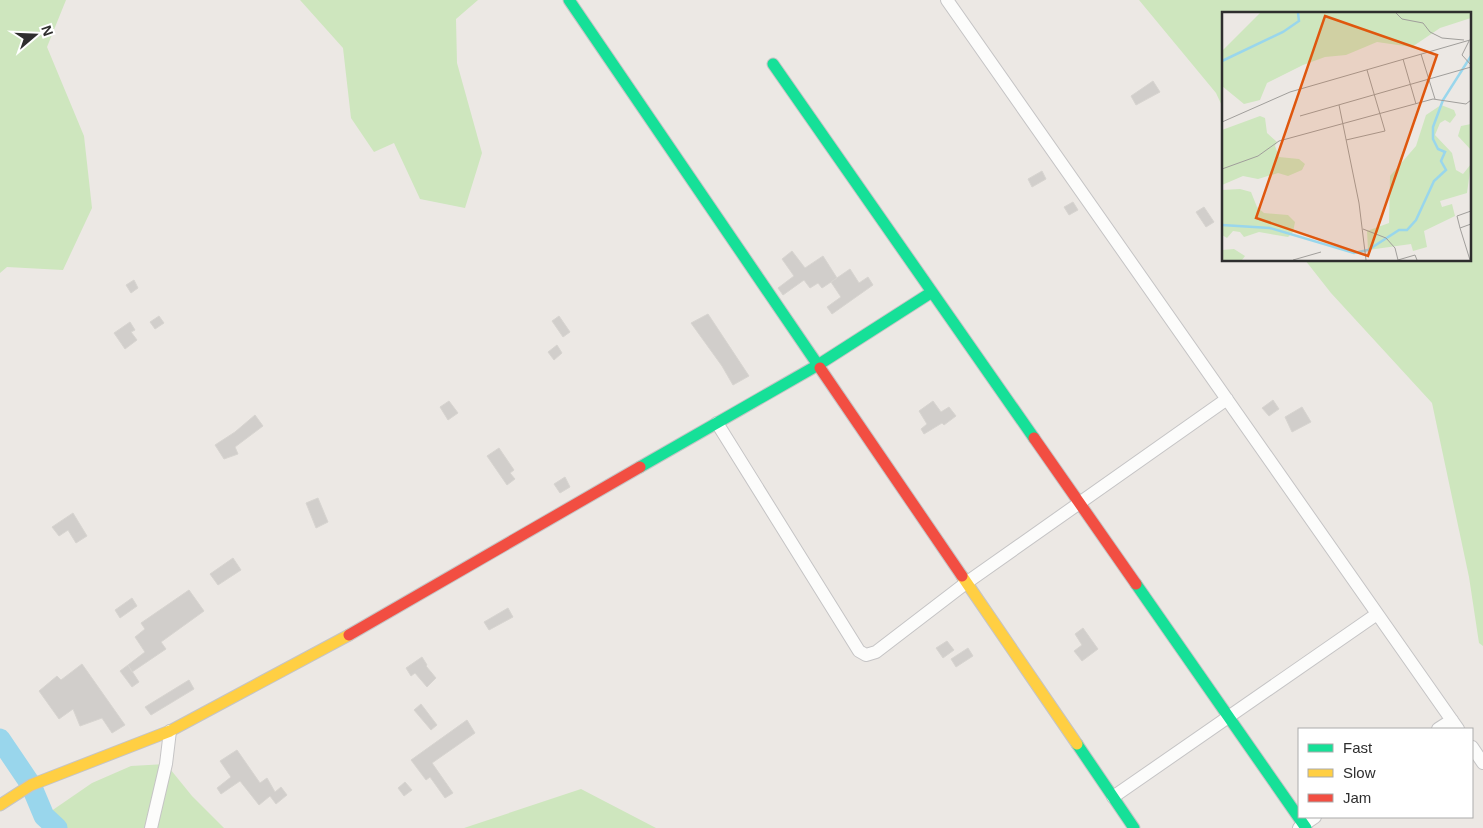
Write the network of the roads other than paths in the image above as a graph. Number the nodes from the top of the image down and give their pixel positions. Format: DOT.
graph roads {
  1 [pos="569,0"];
  2 [pos="947,0"];
  3 [pos="773,64"];
  4 [pos="932,292"];
  5 [pos="818,365"];
  6 [pos="1227,399"];
  7 [pos="717,423"];
  8 [pos="1079,504"];
  9 [pos="966,583"];
  10 [pos="1377,614"];
  11 [pos="1228,717"];
  12 [pos="1455,725"];
  13 [pos="1442,728"];
  14 [pos="170,731"];
  15 [pos="1473,748"];
  16 [pos="1483,763"];
  17 [pos="1113,797"];
  18 [pos="0,805"];
  19 [pos="1314,818"];
  20 [pos="1303,827"];
  21 [pos="151,828"];
  22 [pos="1134,828"];
  1 -- 5 [label="street"];
  2 -- 6 [label="street"];
  3 -- 4 [label="street"];
  4 -- 5 [label="street"];
  4 -- 8 [label="street"];
  5 -- 7 [label="street"];
  5 -- 9 [label="street"];
  6 -- 8 [label="street"];
  6 -- 10 [label="street"];
  7 -- 9 [label="street"];
  7 -- 14 [label="street"];
  8 -- 9 [label="street"];
  8 -- 11 [label="street"];
  9 -- 17 [label="street"];
  10 -- 11 [label="street"];
  10 -- 12 [label="street"];
  11 -- 17 [label="street"];
  11 -- 20 [label="street"];
  12 -- 13 [label="street"];
  14 -- 18 [label="street"];
  14 -- 21 [label="street"];
  15 -- 16 [label="street"];
  17 -- 22 [label="street"];
  19 -- 20 [label="street"];
}
